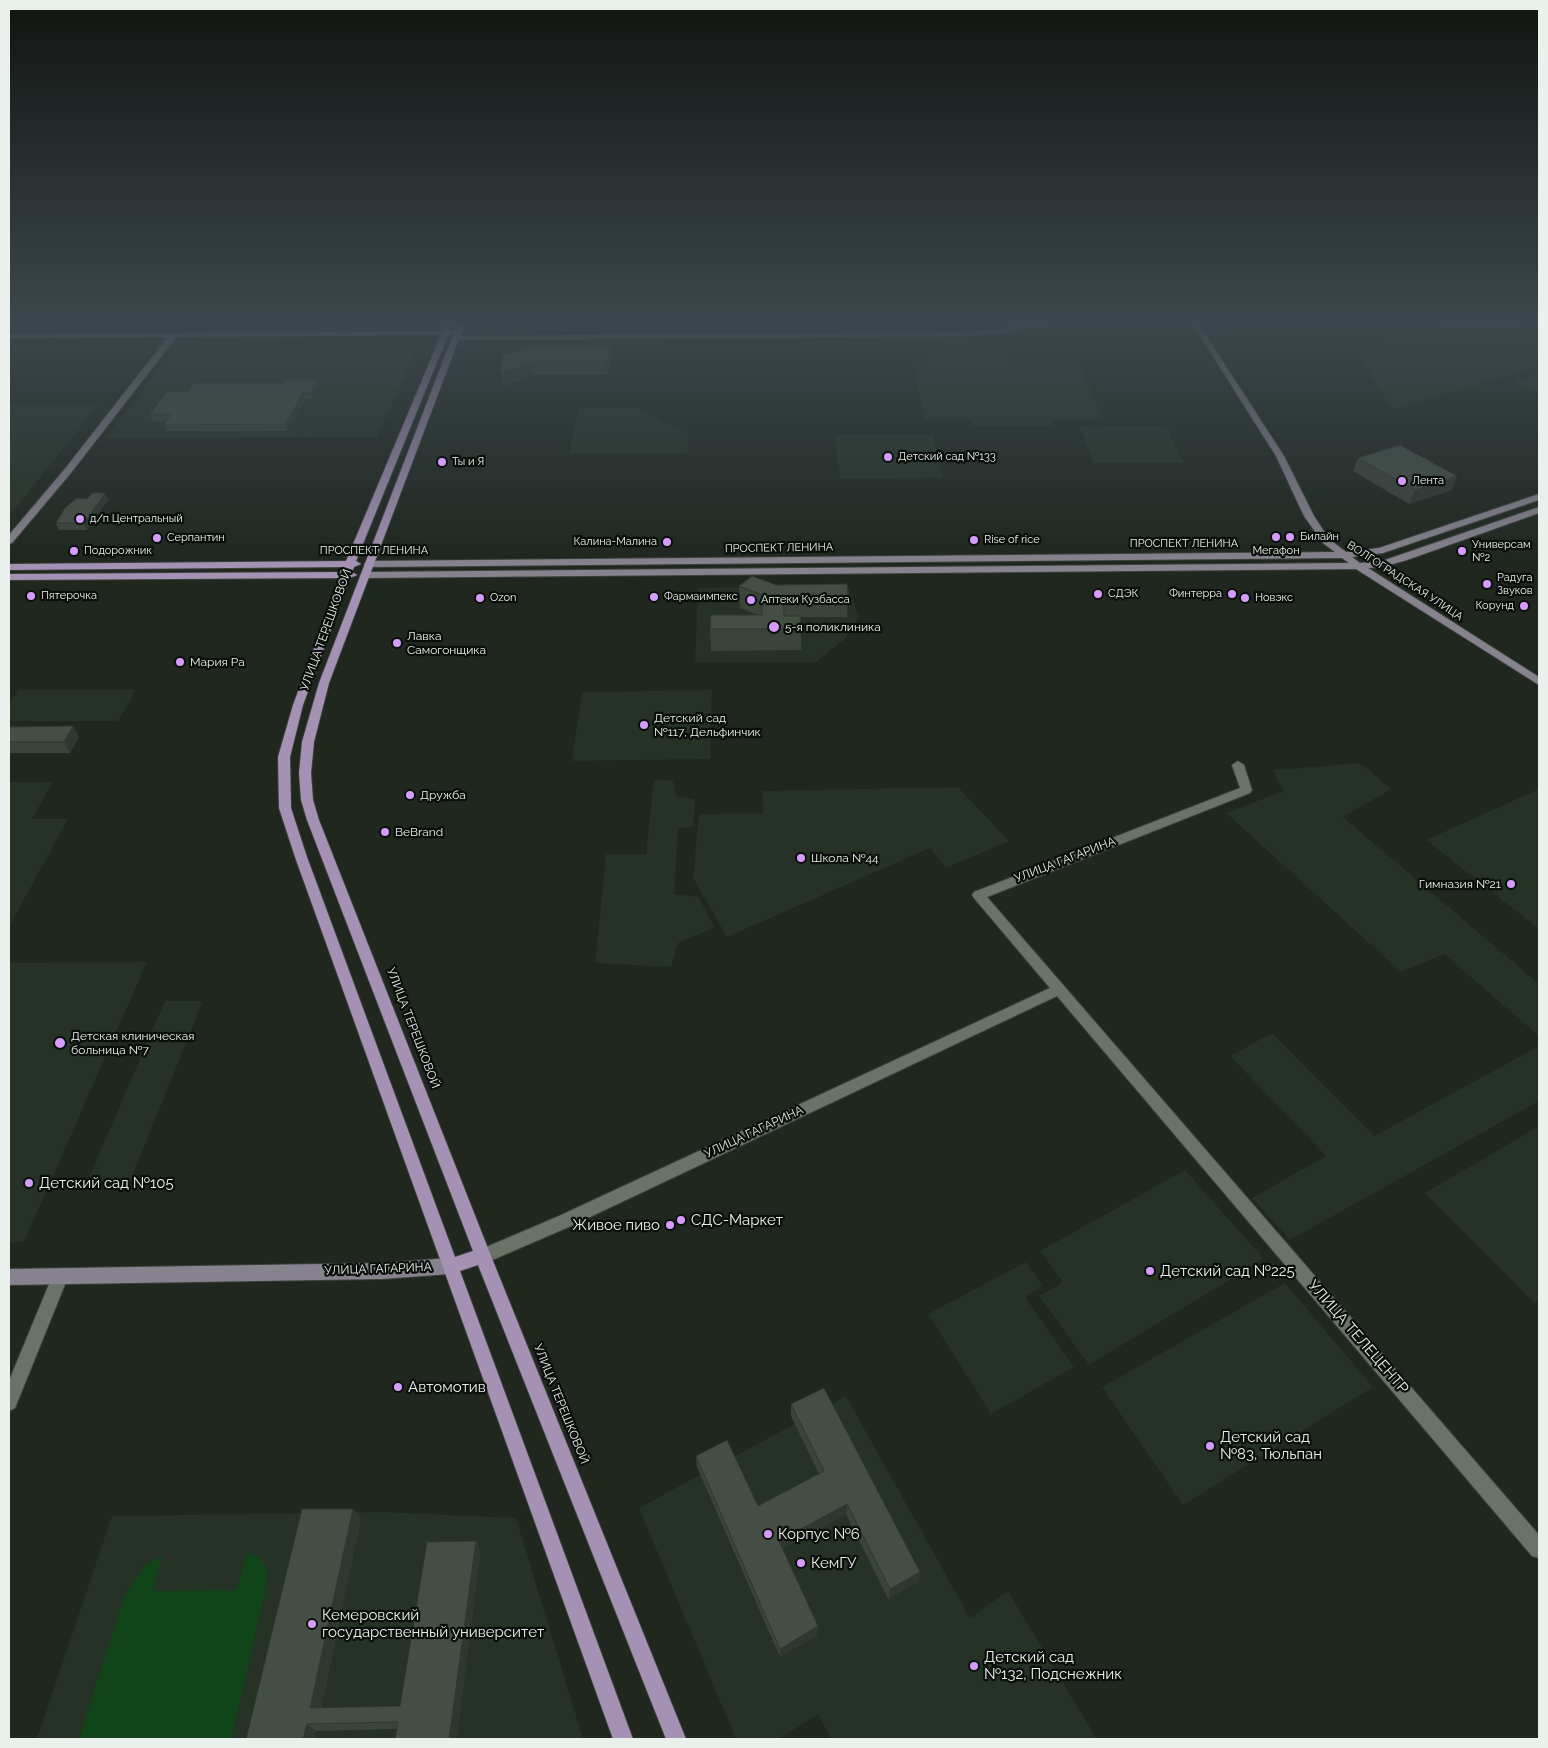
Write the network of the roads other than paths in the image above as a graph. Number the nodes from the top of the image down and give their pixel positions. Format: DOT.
graph roads {
  1 [pos="122,402"];
  2 [pos="417,402"];
  3 [pos="431,402"];
  4 [pos="1245,402"];
  5 [pos="1539,497"];
  6 [pos="1539,510"];
  7 [pos="9,541"];
  8 [pos="1343,555"];
  9 [pos="719,561"];
  10 [pos="1358,566"];
  11 [pos="9,567"];
  12 [pos="367,569"];
  13 [pos="348,570"];
  14 [pos="681,572"];
  15 [pos="9,577"];
  16 [pos="1539,682"];
  17 [pos="1238,765"];
  18 [pos="1060,989"];
  19 [pos="483,1256"];
  20 [pos="450,1266"];
  21 [pos="9,1277"];
  22 [pos="60,1277"];
  23 [pos="9,1402"];
  24 [pos="1539,1548"];
  25 [pos="623,1739"];
  26 [pos="676,1739"];
  1 -- 7 [label="main road"];
  2 -- 13 [label="main road, УЛИЦА ТЕРЕШКОВОЙ"];
  3 -- 12 [label="main road, УЛИЦА ТЕРЕШКОВОЙ"];
  4 -- 8 [label="main road, ВОЛГОГРАДСКАЯ УЛИЦА"];
  5 -- 8 [label="main road, ПРОСПЕКТ ЛЕНИНА"];
  6 -- 10 [label="main road, ПРОСПЕКТ ЛЕНИНА"];
  8 -- 9 [label="main road, ПРОСПЕКТ ЛЕНИНА"];
  8 -- 10 [label="main road, ВОЛГОГРАДСКАЯ УЛИЦА"];
  9 -- 12 [label="main road, ПРОСПЕКТ ЛЕНИНА"];
  9 -- 14 [label="main road"];
  10 -- 14 [label="main road, ПРОСПЕКТ ЛЕНИНА"];
  10 -- 16 [label="main road, ВОЛГОГРАДСКАЯ УЛИЦА"];
  11 -- 13 [label="main road, ПРОСПЕКТ ЛЕНИНА"];
  12 -- 13 [label="main road, ПРОСПЕКТ ЛЕНИНА"];
  12 -- 14 [label="main road, ПРОСПЕКТ ЛЕНИНА"];
  12 -- 19 [label="main road, УЛИЦА ТЕРЕШКОВОЙ"];
  13 -- 15 [label="main road, ПРОСПЕКТ ЛЕНИНА"];
  13 -- 20 [label="main road, УЛИЦА ТЕРЕШКОВОЙ"];
  17 -- 18 [label="street, УЛИЦА ГАГАРИНА"];
  18 -- 19 [label="street, УЛИЦА ГАГАРИНА"];
  18 -- 24 [label="street, УЛИЦА ТЕЛЕЦЕНТР"];
  19 -- 20 [label="main road, УЛИЦА ГАГАРИНА"];
  19 -- 26 [label="main road, УЛИЦА ТЕРЕШКОВОЙ"];
  20 -- 22 [label="main road, УЛИЦА ГАГАРИНА"];
  20 -- 25 [label="main road, УЛИЦА ТЕРЕШКОВОЙ"];
  21 -- 22 [label="main road, УЛИЦА ГАГАРИНА"];
  22 -- 23 [label="street"];
}
